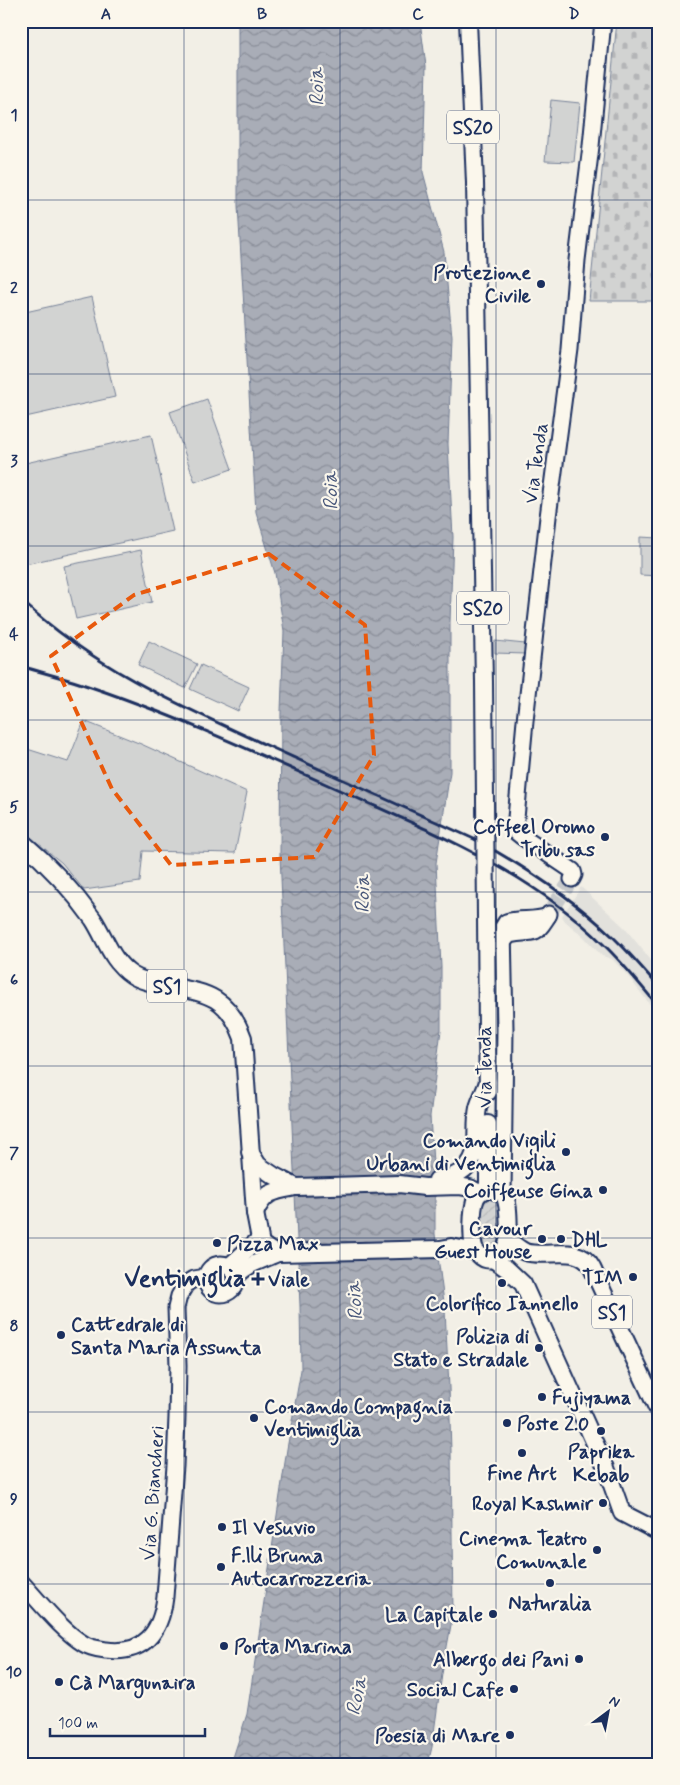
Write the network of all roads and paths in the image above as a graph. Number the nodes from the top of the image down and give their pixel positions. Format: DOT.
graph roads {
  1 [pos="460,21"];
  2 [pos="468,21"];
  3 [pos="477,21"];
  4 [pos="603,21"];
  5 [pos="470,72"];
  6 [pos="21,841"];
  7 [pos="572,879"];
  8 [pos="550,913"];
  9 [pos="488,1082"];
  10 [pos="250,1152"];
  11 [pos="273,1184"];
  12 [pos="399,1184"];
  13 [pos="485,1191"];
  14 [pos="255,1213"];
  15 [pos="259,1239"];
  16 [pos="509,1240"];
  17 [pos="477,1252"];
  18 [pos="286,1253"];
  19 [pos="535,1254"];
  20 [pos="493,1259"];
  21 [pos="233,1271"];
  22 [pos="206,1277"];
  23 [pos="523,1284"];
  24 [pos="659,1412"];
  25 [pos="659,1532"];
  26 [pos="21,1582"];
  1 -- 5 [label="main road"];
  2 -- 5 [label="main road, SS20"];
  3 -- 5 [label="main road"];
  4 -- 7 [label="main road, Via Tenda"];
  5 -- 9 [label="main road, SS20, bridge"];
  6 -- 10 [label="main road, SS1"];
  8 -- 13 [label="main road, Via Tenda"];
  9 -- 12 [label="main road"];
  9 -- 13 [label="main road, SS20"];
  10 -- 11 [label="main road"];
  10 -- 14 [label="main road, SS1"];
  11 -- 12 [label="main road"];
  11 -- 14 [label="main road"];
  12 -- 13 [label="main road"];
  13 -- 16 [label="main road"];
  13 -- 17 [label="main road"];
  14 -- 15 [label="main road, SS1"];
  15 -- 18 [label="main road"];
  15 -- 21 [label="main road"];
  16 -- 19 [label="main road, SS1"];
  16 -- 20 [label="main road"];
  17 -- 18 [label="main road"];
  17 -- 20 [label="main road"];
  18 -- 21 [label="main road"];
  19 -- 23 [label="main road"];
  19 -- 24 [label="main road, SS1"];
  20 -- 23 [label="main road"];
  21 -- 22 [label="main road"];
  21 -- 22 [label="main road"];
  22 -- 26 [label="main road, Via G. Biancheri"];
  23 -- 25 [label="main road"];
}
